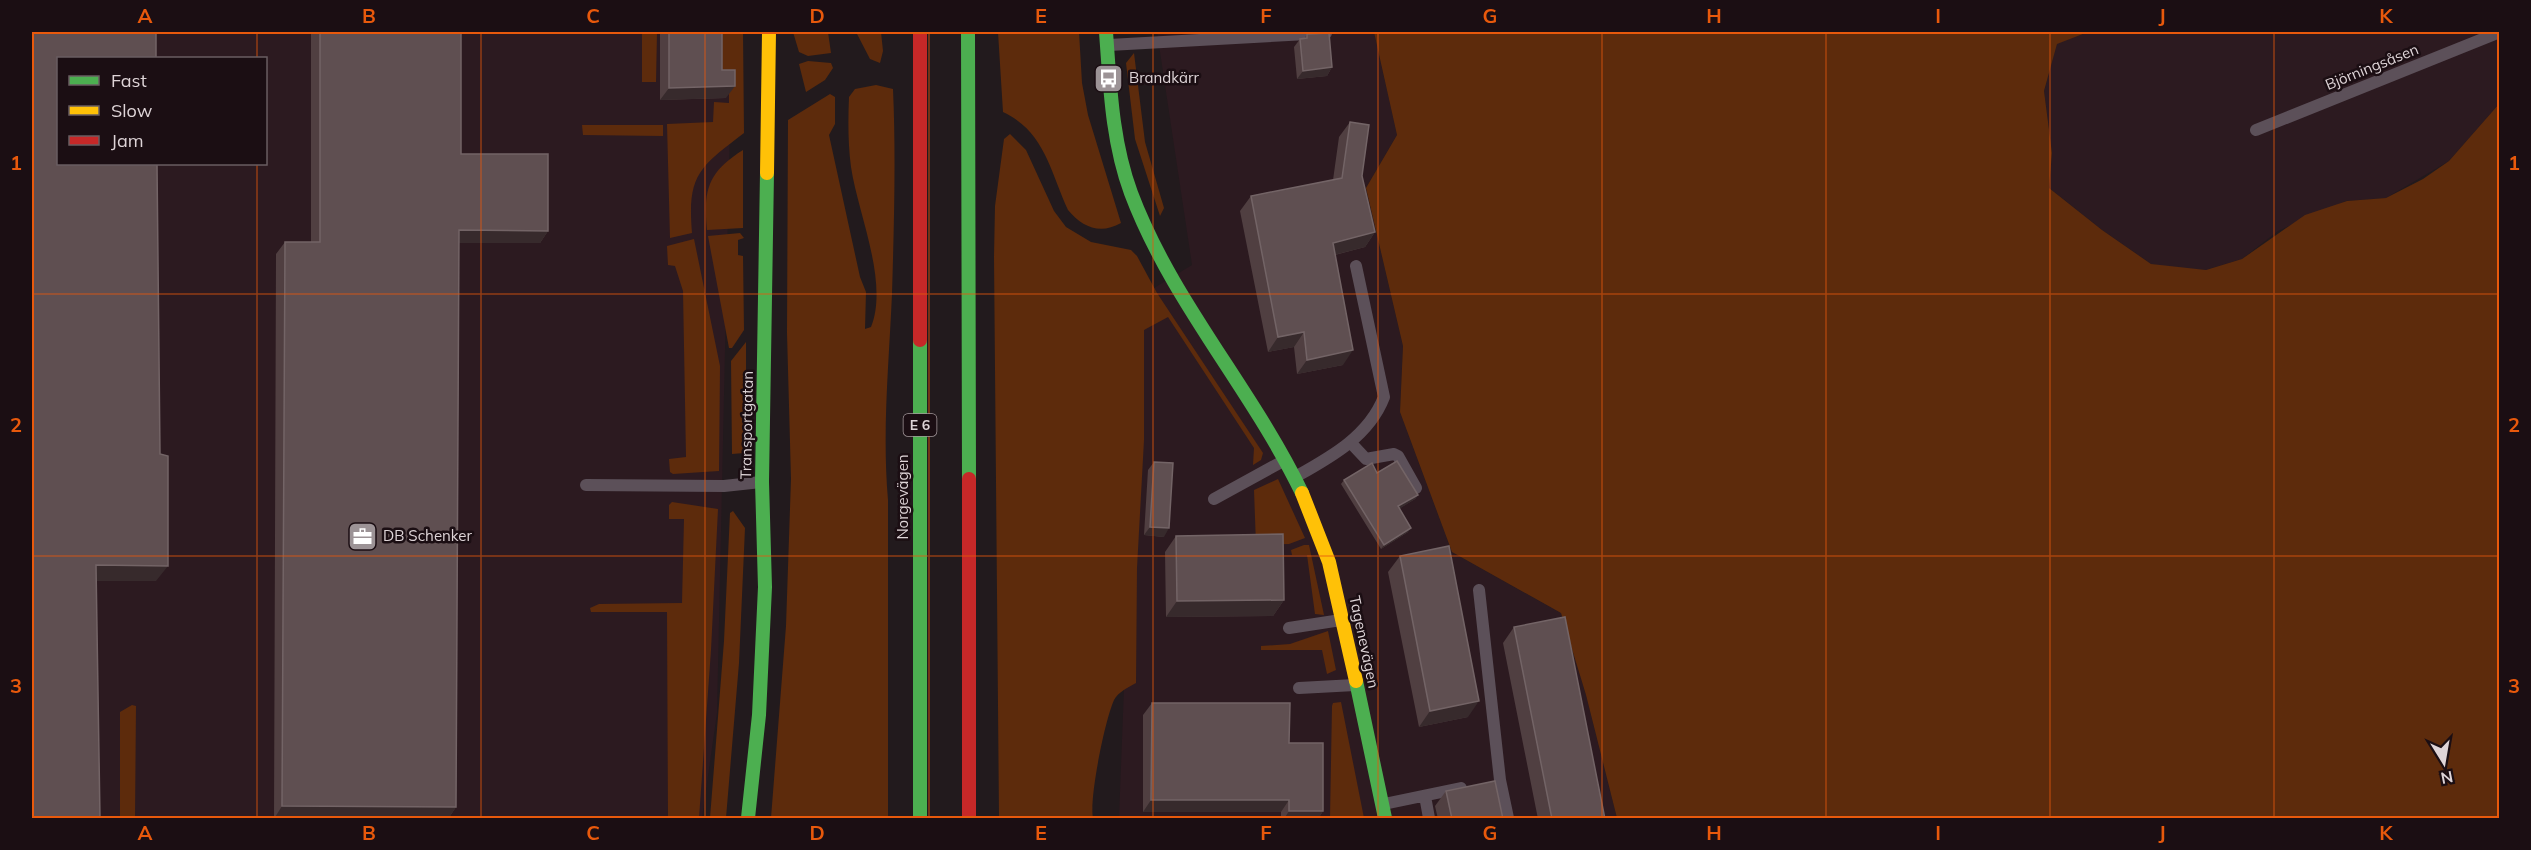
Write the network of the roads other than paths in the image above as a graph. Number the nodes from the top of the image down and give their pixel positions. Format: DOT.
graph roads {
  1 [pos="769,32"];
  2 [pos="920,32"];
  3 [pos="968,32"];
  4 [pos="2499,32"];
  5 [pos="1326,33"];
  6 [pos="1106,38"];
  7 [pos="2256,130"];
  8 [pos="1356,266"];
  9 [pos="1350,442"];
  10 [pos="1286,459"];
  11 [pos="1296,476"];
  12 [pos="762,482"];
  13 [pos="586,485"];
  14 [pos="1416,488"];
  15 [pos="1215,499"];
  16 [pos="1479,590"];
  17 [pos="1343,620"];
  18 [pos="1289,628"];
  19 [pos="1356,685"];
  20 [pos="1299,688"];
  21 [pos="1489,782"];
  22 [pos="1425,796"];
  23 [pos="1383,812"];
  24 [pos="748,819"];
  25 [pos="920,819"];
  26 [pos="969,819"];
  27 [pos="1429,819"];
  28 [pos="1508,819"];
  1 -- 12 [label="main road, Transportgatan"];
  2 -- 25 [label="main road, Norgevägen / E 6"];
  3 -- 26 [label="main road"];
  4 -- 7 [label="lane, Björningsåsen"];
  5 -- 6 [label="lane"];
  6 -- 10 [label="main road, Tagenevägen"];
  8 -- 9 [label="lane"];
  9 -- 11 [label="lane"];
  9 -- 14 [label="lane"];
  10 -- 11 [label="main road, Tagenevägen"];
  10 -- 15 [label="lane"];
  11 -- 17 [label="main road, Tagenevägen"];
  12 -- 13 [label="lane"];
  12 -- 24 [label="main road, Transportgatan"];
  16 -- 21 [label="lane"];
  17 -- 18 [label="lane"];
  17 -- 19 [label="main road, Tagenevägen"];
  19 -- 20 [label="lane"];
  19 -- 23 [label="main road, Tagenevägen"];
  21 -- 22 [label="lane"];
  21 -- 28 [label="lane"];
  22 -- 23 [label="lane"];
  22 -- 27 [label="lane"];
}
